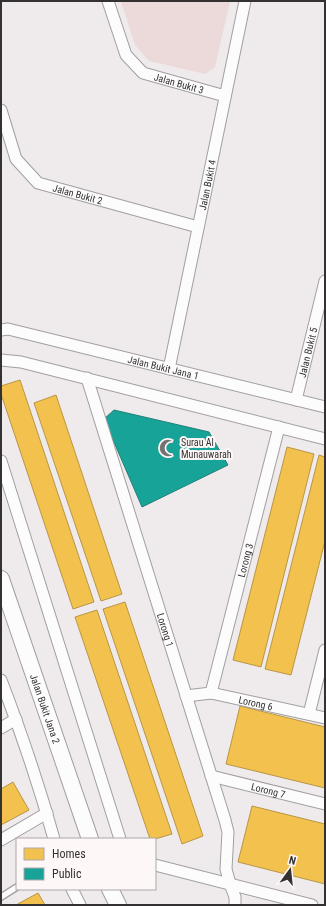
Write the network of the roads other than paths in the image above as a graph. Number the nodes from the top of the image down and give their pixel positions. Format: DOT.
graph roads {
  1 [pos="108,1"];
  2 [pos="245,1"];
  3 [pos="225,96"];
  4 [pos="1,110"];
  5 [pos="198,226"];
  6 [pos="325,281"];
  7 [pos="1,330"];
  8 [pos="1,360"];
  9 [pos="169,369"];
  10 [pos="87,378"];
  11 [pos="296,400"];
  12 [pos="325,407"];
  13 [pos="279,427"];
  14 [pos="325,439"];
  15 [pos="1,461"];
  16 [pos="1,579"];
  17 [pos="325,650"];
  18 [pos="1,680"];
  19 [pos="211,693"];
  20 [pos="186,696"];
  21 [pos="309,714"];
  22 [pos="325,718"];
  23 [pos="16,719"];
  24 [pos="1,728"];
  25 [pos="211,776"];
  26 [pos="325,804"];
  27 [pos="47,813"];
  28 [pos="54,838"];
  29 [pos="90,838"];
  30 [pos="120,838"];
  31 [pos="1,840"];
  32 [pos="156,865"];
  33 [pos="230,884"];
  34 [pos="16,888"];
  35 [pos="72,890"];
  36 [pos="1,897"];
  37 [pos="80,905"];
  38 [pos="235,905"];
  39 [pos="312,905"];
  1 -- 3 [label="street, Jalan Bukit 3"];
  2 -- 3 [label="street, Jalan Bukit 4"];
  3 -- 5 [label="street, Jalan Bukit 4"];
  4 -- 5 [label="street, Jalan Bukit 2"];
  5 -- 9 [label="street, Jalan Bukit 4"];
  6 -- 11 [label="street, Jalan Bukit 5"];
  7 -- 9 [label="street, Jalan Bukit Jana 1"];
  8 -- 10 [label="street"];
  9 -- 11 [label="street, Jalan Bukit Jana 1"];
  10 -- 13 [label="street"];
  10 -- 20 [label="street, Lorong 1"];
  11 -- 12 [label="street, Jalan Bukit Jana 1"];
  13 -- 14 [label="street"];
  13 -- 19 [label="street, Lorong 3"];
  15 -- 30 [label="street"];
  16 -- 29 [label="street, Jalan Bukit Jana 2"];
  17 -- 21 [label="street"];
  18 -- 23 [label="street"];
  19 -- 20 [label="street, Lorong 6"];
  19 -- 21 [label="street, Lorong 6"];
  20 -- 25 [label="street, Lorong 1"];
  21 -- 22 [label="street, Lorong 6"];
  23 -- 24 [label="street"];
  23 -- 27 [label="street"];
  25 -- 26 [label="street, Lorong 7"];
  25 -- 33 [label="street, Lorong 1"];
  27 -- 28 [label="street"];
  27 -- 31 [label="street"];
  32 -- 33 [label="street"];
  33 -- 38 [label="street, Lorong 1"];
  33 -- 39 [label="street"];
  34 -- 36 [label="lane"];
  35 -- 37 [label="street"];
}
